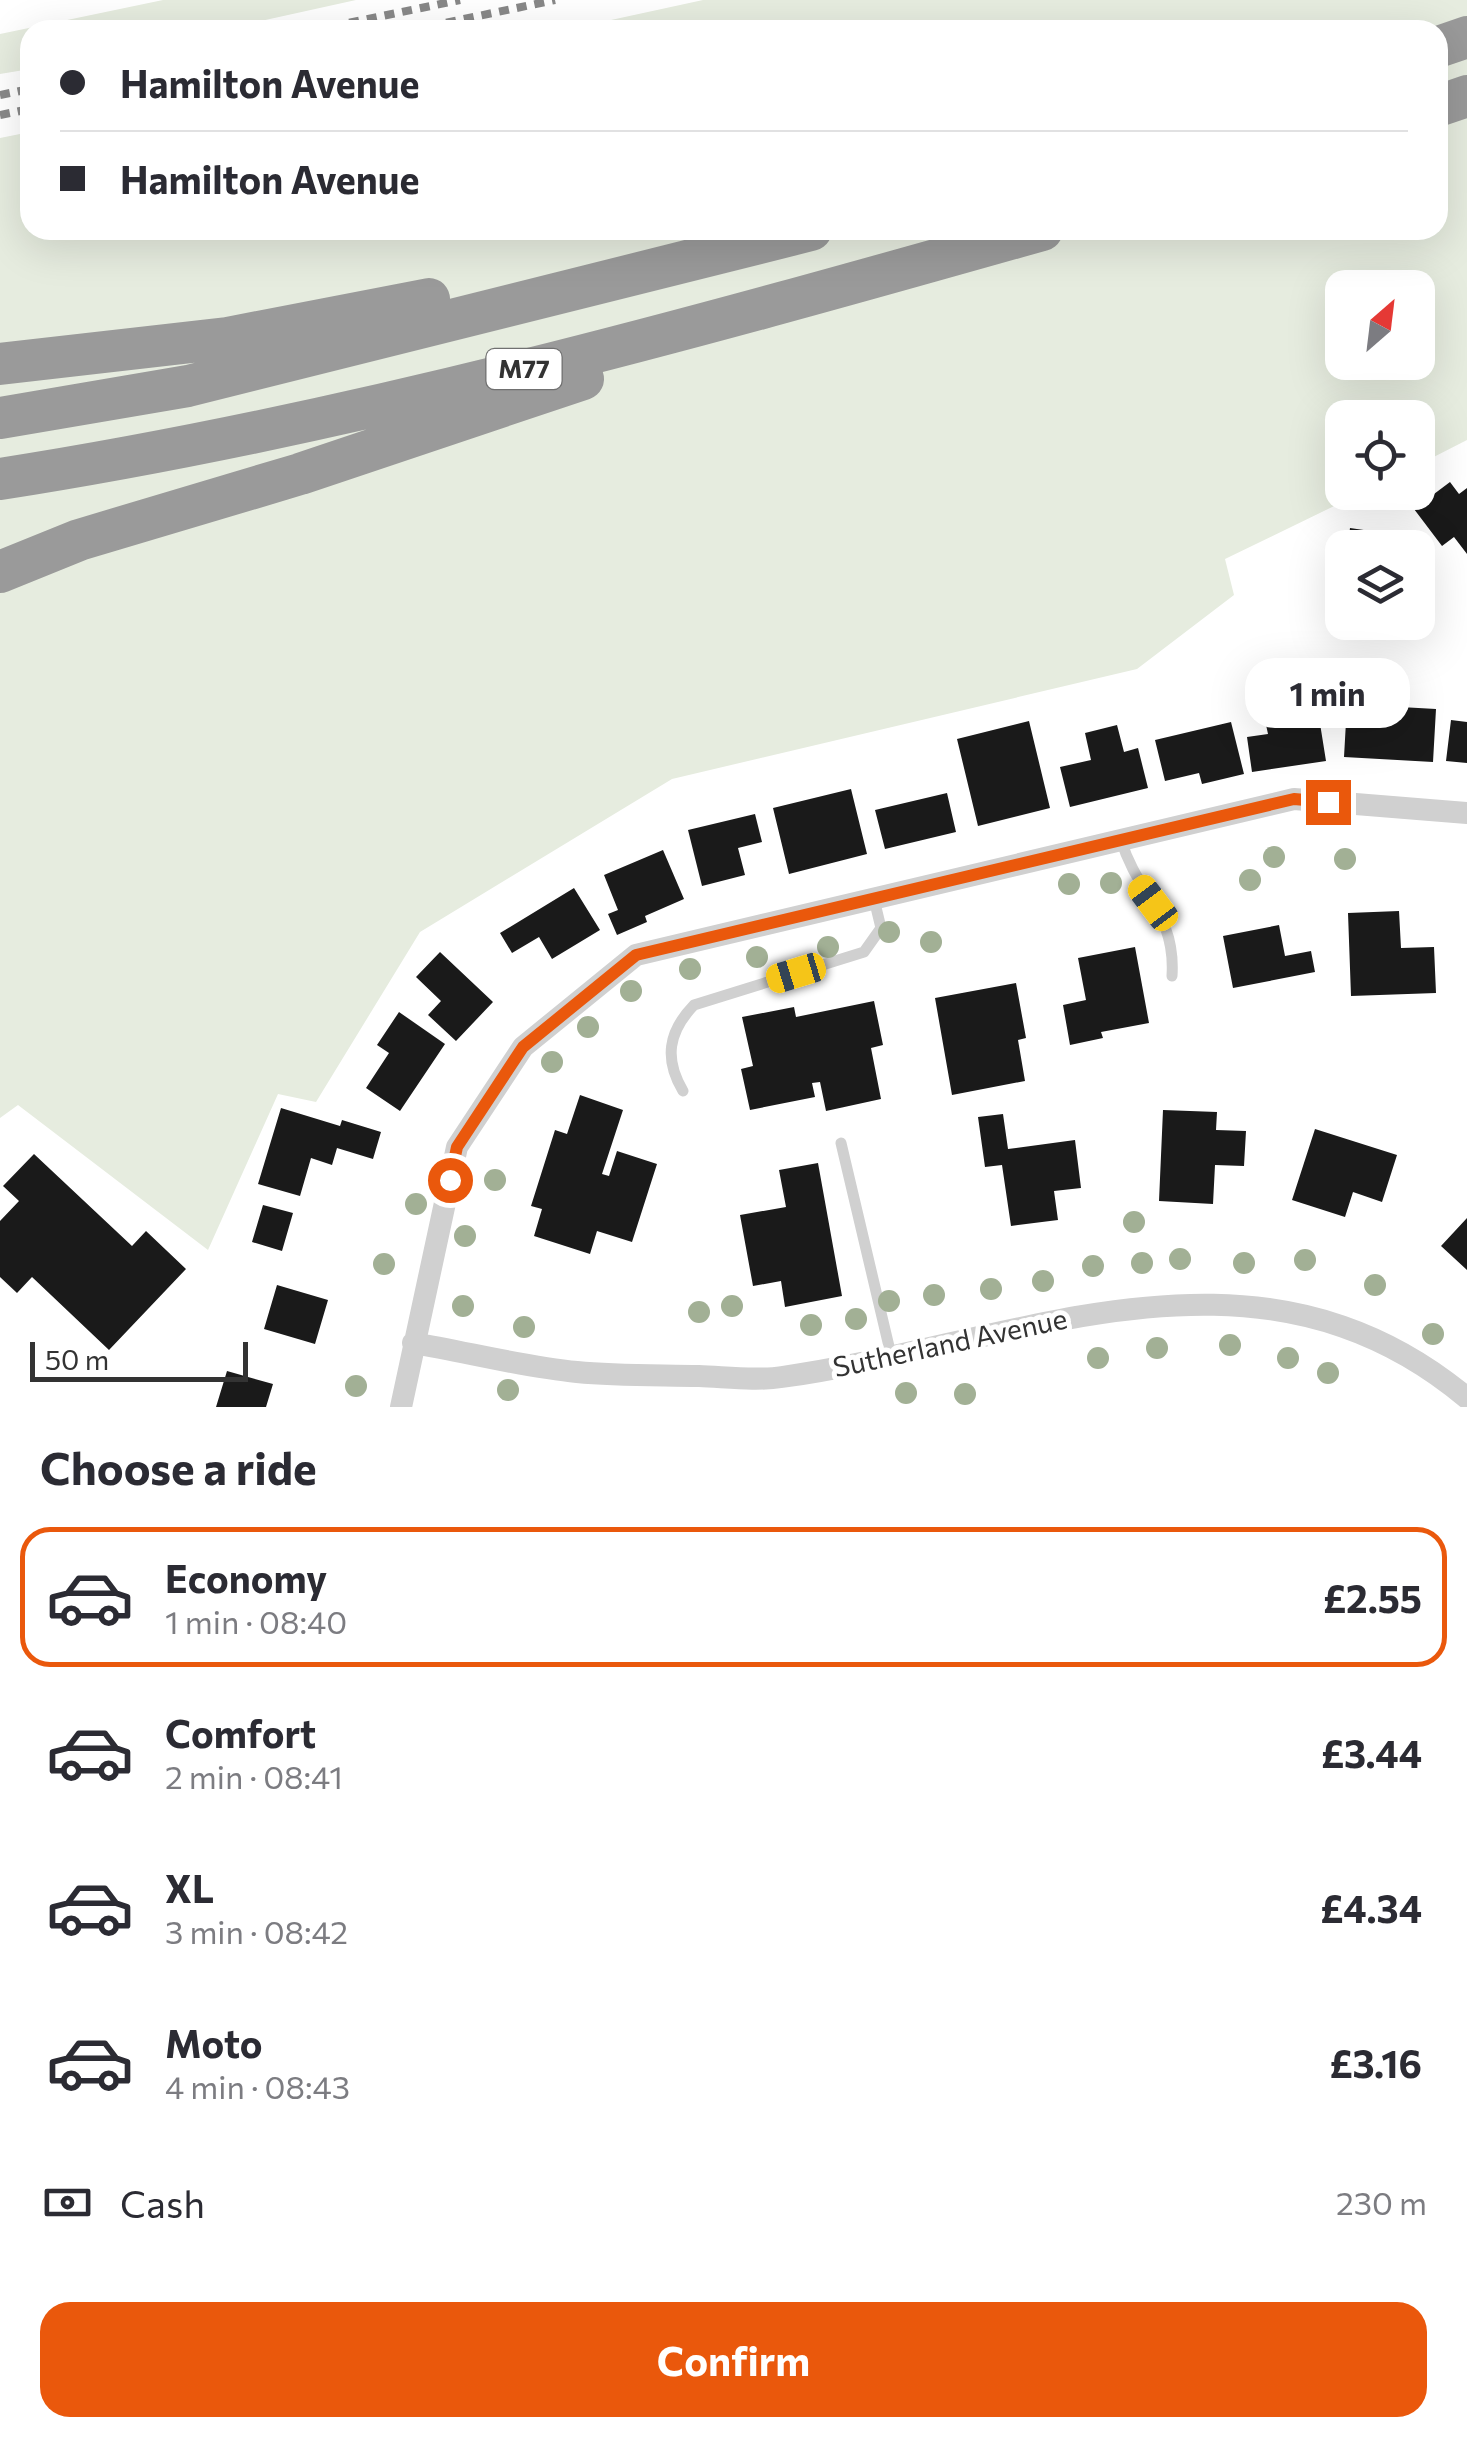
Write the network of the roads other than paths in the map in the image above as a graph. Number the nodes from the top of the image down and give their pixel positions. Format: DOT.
graph roads {
  1 [pos="679,240"];
  2 [pos="770,240"];
  3 [pos="1007,240"];
  4 [pos="866,280"];
  5 [pos="0,364"];
  6 [pos="0,418"];
  7 [pos="0,480"];
  8 [pos="0,572"];
  9 [pos="1467,812"];
  10 [pos="1121,840"];
  11 [pos="874,899"];
  12 [pos="1172,976"];
  13 [pos="682,1091"];
  14 [pos="841,1143"];
  15 [pos="413,1342"];
  16 [pos="891,1355"];
  17 [pos="1467,1398"];
  18 [pos="400,1407"];
  1 -- 5 [label="highway"];
  2 -- 6 [label="highway, M77"];
  3 -- 4 [label="highway, M77"];
  4 -- 7 [label="highway, M77"];
  4 -- 8 [label="highway, M77"];
  9 -- 10 [label="street"];
  10 -- 11 [label="street"];
  10 -- 12 [label="lane"];
  11 -- 13 [label="lane"];
  11 -- 15 [label="street"];
  14 -- 16 [label="lane"];
  15 -- 16 [label="street, Sutherland Avenue"];
  15 -- 18 [label="street"];
  16 -- 17 [label="street, Sutherland Avenue"];
}
